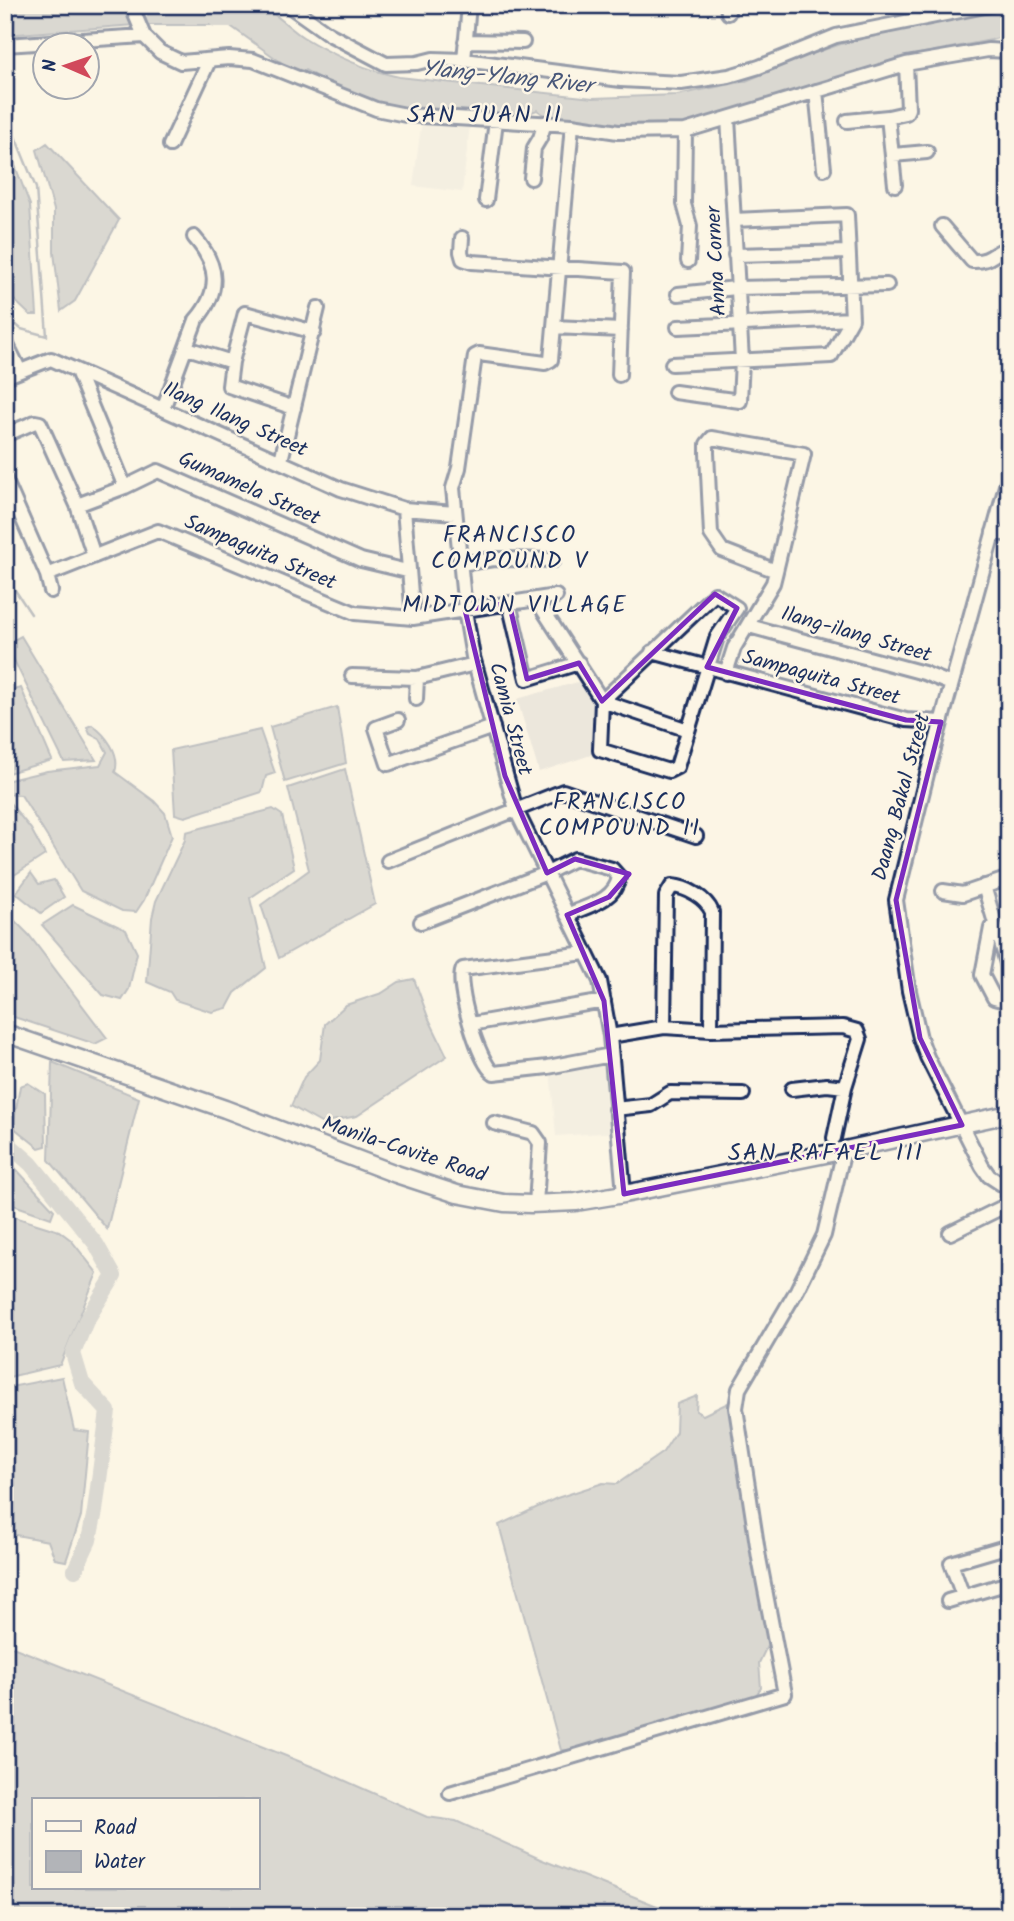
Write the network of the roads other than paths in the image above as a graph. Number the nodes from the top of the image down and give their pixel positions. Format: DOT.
graph roads {
  1 [pos="131,5"];
  2 [pos="288,5"];
  3 [pos="468,5"];
  4 [pos="990,5"];
  5 [pos="142,33"];
  6 [pos="466,41"];
  7 [pos="523,42"];
  8 [pos="5,45"];
  9 [pos="1009,51"];
  10 [pos="464,60"];
  11 [pos="209,61"];
  12 [pos="906,64"];
  13 [pos="816,91"];
  14 [pos="888,117"];
  15 [pos="728,118"];
  16 [pos="495,121"];
  17 [pos="846,121"];
  18 [pos="545,123"];
  19 [pos="572,125"];
  20 [pos="685,131"];
  21 [pos="170,145"];
  22 [pos="927,152"];
  23 [pos="893,155"];
  24 [pos="824,169"];
  25 [pos="531,177"];
  26 [pos="895,185"];
  27 [pos="486,200"];
  28 [pos="734,220"];
  29 [pos="942,226"];
  30 [pos="194,237"];
  31 [pos="462,238"];
  32 [pos="1009,248"];
  33 [pos="848,252"];
  34 [pos="735,255"];
  35 [pos="688,261"];
  36 [pos="559,268"];
  37 [pos="849,284"];
  38 [pos="887,285"];
  39 [pos="736,288"];
  40 [pos="678,294"];
  41 [pos="318,308"];
  42 [pos="852,319"];
  43 [pos="739,323"];
  44 [pos="554,327"];
  45 [pos="678,327"];
  46 [pos="621,330"];
  47 [pos="314,332"];
  48 [pos="5,341"];
  49 [pos="187,348"];
  50 [pos="742,360"];
  51 [pos="232,362"];
  52 [pos="672,364"];
  53 [pos="20,371"];
  54 [pos="77,371"];
  55 [pos="619,375"];
  56 [pos="5,377"];
  57 [pos="675,392"];
  58 [pos="295,408"];
  59 [pos="163,409"];
  60 [pos="5,435"];
  61 [pos="281,460"];
  62 [pos="1009,475"];
  63 [pos="5,478"];
  64 [pos="125,487"];
  65 [pos="77,505"];
  66 [pos="404,509"];
  67 [pos="455,513"];
  68 [pos="999,526"];
  69 [pos="1009,535"];
  70 [pos="94,556"];
  71 [pos="553,560"];
  72 [pos="460,564"];
  73 [pos="407,571"];
  74 [pos="776,571"];
  75 [pos="47,575"];
  76 [pos="51,591"];
  77 [pos="556,596"];
  78 [pos="536,599"];
  79 [pos="509,603"];
  80 [pos="465,610"];
  81 [pos="413,618"];
  82 [pos="749,626"];
  83 [pos="652,652"];
  84 [pos="579,663"];
  85 [pos="475,664"];
  86 [pos="707,667"];
  87 [pos="726,673"];
  88 [pos="352,676"];
  89 [pos="417,678"];
  90 [pos="951,684"];
  91 [pos="416,699"];
  92 [pos="602,701"];
  93 [pos="398,720"];
  94 [pos="941,722"];
  95 [pos="493,727"];
  96 [pos="688,730"];
  97 [pos="516,810"];
  98 [pos="696,836"];
  99 [pos="387,861"];
  100 [pos="547,873"];
  101 [pos="1009,878"];
  102 [pos="984,887"];
  103 [pos="943,891"];
  104 [pos="567,915"];
  105 [pos="421,922"];
  106 [pos="996,926"];
  107 [pos="585,953"];
  108 [pos="1009,970"];
  109 [pos="604,1001"];
  110 [pos="1009,1002"];
  111 [pos="471,1024"];
  112 [pos="664,1027"];
  113 [pos="710,1030"];
  114 [pos="5,1033"];
  115 [pos="610,1036"];
  116 [pos="611,1055"];
  117 [pos="845,1087"];
  118 [pos="792,1089"];
  119 [pos="743,1094"];
  120 [pos="615,1109"];
  121 [pos="1009,1114"];
  122 [pos="494,1123"];
  123 [pos="962,1125"];
  124 [pos="835,1147"];
  125 [pos="1009,1189"];
  126 [pos="624,1194"];
  127 [pos="536,1204"];
  128 [pos="1009,1204"];
  129 [pos="950,1233"];
  130 [pos="1009,1546"];
  131 [pos="1009,1583"];
  132 [pos="964,1597"];
  133 [pos="948,1601"];
  134 [pos="450,1793"];
  1 -- 5 [label="street"];
  2 -- 10 [label="street"];
  3 -- 6 [label="street"];
  4 -- 10 [label="street"];
  5 -- 8 [label="street"];
  5 -- 11 [label="street"];
  6 -- 7 [label="street"];
  6 -- 10 [label="street"];
  9 -- 12 [label="street"];
  11 -- 16 [label="street"];
  11 -- 21 [label="street"];
  12 -- 13 [label="street"];
  12 -- 14 [label="street"];
  13 -- 15 [label="street"];
  13 -- 24 [label="street"];
  14 -- 17 [label="street"];
  14 -- 23 [label="street"];
  15 -- 20 [label="street"];
  15 -- 28 [label="street, Anna Corner"];
  16 -- 18 [label="street"];
  16 -- 27 [label="street"];
  18 -- 19 [label="street"];
  18 -- 25 [label="street"];
  19 -- 20 [label="street"];
  19 -- 36 [label="street"];
  20 -- 35 [label="street"];
  22 -- 23 [label="street"];
  23 -- 26 [label="street"];
  28 -- 33 [label="street"];
  28 -- 34 [label="street, Anna Corner"];
  29 -- 32 [label="street"];
  30 -- 49 [label="street"];
  31 -- 36 [label="street"];
  33 -- 34 [label="street"];
  33 -- 37 [label="street"];
  34 -- 39 [label="street, Anna Corner"];
  36 -- 44 [label="street"];
  36 -- 46 [label="street"];
  37 -- 38 [label="street"];
  37 -- 39 [label="street"];
  37 -- 42 [label="street"];
  39 -- 40 [label="street"];
  39 -- 43 [label="street, Anna Corner"];
  41 -- 47 [label="street"];
  42 -- 43 [label="street"];
  42 -- 50 [label="street"];
  43 -- 45 [label="street"];
  43 -- 50 [label="street, Anna Corner"];
  44 -- 46 [label="street"];
  44 -- 67 [label="street, Camia Street"];
  46 -- 55 [label="street"];
  47 -- 51 [label="street"];
  47 -- 58 [label="street"];
  48 -- 53 [label="street"];
  49 -- 51 [label="street"];
  49 -- 59 [label="street"];
  50 -- 52 [label="street"];
  50 -- 57 [label="street, Anna Corner"];
  51 -- 58 [label="street"];
  53 -- 54 [label="street, Ilang Ilang Street"];
  53 -- 56 [label="street, Ilang Ilang Street"];
  54 -- 59 [label="street, Ilang Ilang Street"];
  54 -- 64 [label="street"];
  58 -- 61 [label="street"];
  59 -- 61 [label="street, Ilang Ilang Street"];
  60 -- 65 [label="street"];
  61 -- 66 [label="street, Ilang Ilang Street"];
  62 -- 68 [label="street, Daang Bakal Street"];
  63 -- 75 [label="street"];
  64 -- 65 [label="street, Gumamela Street"];
  64 -- 73 [label="street, Gumamela Street"];
  65 -- 70 [label="street"];
  66 -- 67 [label="street, Ilang Ilang Street"];
  66 -- 73 [label="street"];
  67 -- 72 [label="street, Camia Street"];
  68 -- 69 [label="street"];
  68 -- 90 [label="street, Daang Bakal Street"];
  70 -- 75 [label="street, Sampaguita Street"];
  70 -- 81 [label="street, Sampaguita Street"];
  71 -- 72 [label="street"];
  72 -- 80 [label="street, Camia Street"];
  73 -- 81 [label="street"];
  74 -- 74 [label="street"];
  74 -- 82 [label="street"];
  75 -- 76 [label="street"];
  77 -- 78 [label="street, Sampaguita Street"];
  78 -- 79 [label="street, Sampaguita Street"];
  78 -- 84 [label="street"];
  79 -- 80 [label="street, Sampaguita Street"];
  79 -- 84 [label="street"];
  80 -- 81 [label="street, Sampaguita Street"];
  80 -- 85 [label="street, Camia Street"];
  82 -- 87 [label="street"];
  82 -- 90 [label="street, Ilang-ilang Street"];
  83 -- 86 [label="street, Sampaguita Street"];
  83 -- 86 [label="street"];
  83 -- 92 [label="street"];
  84 -- 92 [label="street"];
  85 -- 89 [label="street"];
  85 -- 95 [label="street, Camia Street"];
  86 -- 87 [label="street, Sampaguita Street"];
  86 -- 96 [label="street"];
  87 -- 94 [label="street, Sampaguita Street"];
  88 -- 89 [label="street"];
  89 -- 91 [label="street"];
  90 -- 94 [label="street, Daang Bakal Street"];
  92 -- 96 [label="street"];
  92 -- 96 [label="street"];
  93 -- 95 [label="street"];
  94 -- 123 [label="street, Daang Bakal Street"];
  95 -- 97 [label="street, Camia Street"];
  97 -- 98 [label="street"];
  97 -- 99 [label="street"];
  97 -- 100 [label="street, Camia Street"];
  100 -- 104 [label="street, Camia Street"];
  100 -- 104 [label="street"];
  100 -- 105 [label="street"];
  101 -- 102 [label="street"];
  102 -- 103 [label="street"];
  102 -- 106 [label="street"];
  104 -- 107 [label="street, Camia Street"];
  106 -- 108 [label="street"];
  106 -- 110 [label="street"];
  107 -- 109 [label="street, Camia Street"];
  107 -- 111 [label="street"];
  109 -- 111 [label="street"];
  109 -- 115 [label="street, Camia Street"];
  111 -- 116 [label="street"];
  112 -- 113 [label="street"];
  112 -- 113 [label="street"];
  112 -- 115 [label="street"];
  113 -- 117 [label="street"];
  114 -- 127 [label="main road, Manila-Cavite Road"];
  115 -- 116 [label="street, Camia Street"];
  116 -- 120 [label="street, Camia Street"];
  117 -- 118 [label="street"];
  117 -- 124 [label="street"];
  119 -- 120 [label="street"];
  120 -- 126 [label="street, Camia Street"];
  121 -- 123 [label="main road, Manila-Cavite Road"];
  122 -- 127 [label="street"];
  123 -- 124 [label="main road, Manila-Cavite Road"];
  123 -- 125 [label="street, Daang Bakal Street"];
  124 -- 126 [label="main road, Manila-Cavite Road"];
  124 -- 134 [label="street"];
  126 -- 127 [label="main road, Manila-Cavite Road"];
  128 -- 129 [label="street"];
  130 -- 132 [label="street"];
  131 -- 132 [label="street"];
  132 -- 133 [label="street"];
}
